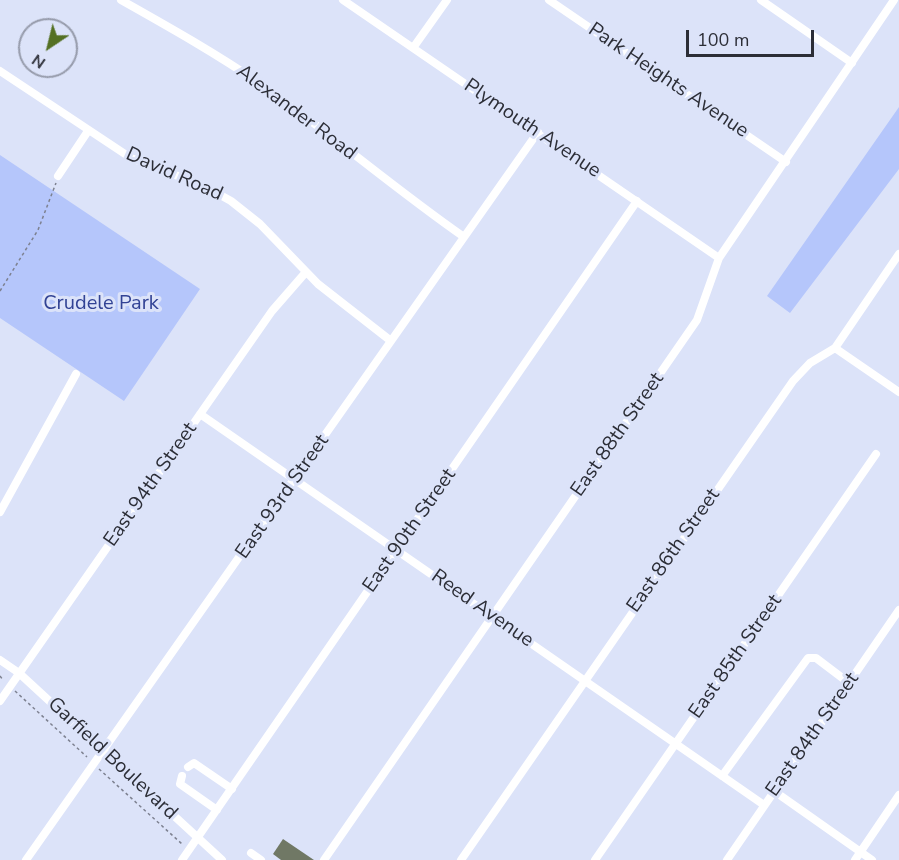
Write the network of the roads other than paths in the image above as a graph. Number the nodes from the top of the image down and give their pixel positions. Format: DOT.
graph roads {
  1 [pos="121,0"];
  2 [pos="344,0"];
  3 [pos="447,0"];
  4 [pos="549,0"];
  5 [pos="760,0"];
  6 [pos="894,0"];
  7 [pos="413,48"];
  8 [pos="852,63"];
  9 [pos="0,71"];
  10 [pos="88,131"];
  11 [pos="538,132"];
  12 [pos="786,162"];
  13 [pos="58,176"];
  14 [pos="637,201"];
  15 [pos="464,237"];
  16 [pos="899,254"];
  17 [pos="719,258"];
  18 [pos="306,272"];
  19 [pos="391,341"];
  20 [pos="835,348"];
  21 [pos="76,375"];
  22 [pos="899,392"];
  23 [pos="201,414"];
  24 [pos="876,454"];
  25 [pos="295,480"];
  26 [pos="0,512"];
  27 [pos="397,550"];
  28 [pos="899,610"];
  29 [pos="491,616"];
  30 [pos="0,660"];
  31 [pos="19,673"];
  32 [pos="584,681"];
  33 [pos="849,683"];
  34 [pos="0,701"];
  35 [pos="675,744"];
  36 [pos="105,751"];
  37 [pos="188,767"];
  38 [pos="182,776"];
  39 [pos="722,776"];
  40 [pos="232,789"];
  41 [pos="774,791"];
  42 [pos="899,795"];
  43 [pos="764,805"];
  44 [pos="217,810"];
  45 [pos="198,838"];
  46 [pos="860,852"];
  47 [pos="251,853"];
  48 [pos="26,860"];
  49 [pos="182,860"];
  50 [pos="222,860"];
  51 [pos="261,860"];
  52 [pos="324,860"];
  53 [pos="461,860"];
  54 [pos="595,860"];
  55 [pos="727,860"];
  56 [pos="855,860"];
  57 [pos="872,860"];
  1 -- 15 [label="street, Alexander Road"];
  2 -- 7 [label="street, Plymouth Avenue"];
  3 -- 7 [label="street"];
  4 -- 12 [label="street, Park Heights Avenue"];
  5 -- 8 [label="street"];
  6 -- 8 [label="street, East 88th Street"];
  7 -- 11 [label="street, Plymouth Avenue"];
  8 -- 12 [label="street, East 88th Street"];
  9 -- 10 [label="street, David Road"];
  10 -- 13 [label="street"];
  10 -- 18 [label="street, David Road"];
  11 -- 14 [label="street, Plymouth Avenue"];
  11 -- 15 [label="street, East 93rd Street"];
  12 -- 17 [label="street, East 88th Street"];
  14 -- 17 [label="street, Plymouth Avenue"];
  14 -- 27 [label="street, East 90th Street"];
  15 -- 19 [label="street, East 93rd Street"];
  16 -- 20 [label="street, East 86th Street"];
  17 -- 29 [label="street, East 88th Street"];
  18 -- 19 [label="street, David Road"];
  18 -- 23 [label="street, East 94th Street"];
  19 -- 25 [label="street, East 93rd Street"];
  20 -- 22 [label="street"];
  20 -- 32 [label="street, East 86th Street"];
  21 -- 26 [label="street"];
  23 -- 25 [label="street, Reed Avenue"];
  23 -- 31 [label="street, East 94th Street"];
  24 -- 35 [label="street, East 85th Street"];
  25 -- 27 [label="street, Reed Avenue"];
  25 -- 36 [label="street, East 93rd Street"];
  27 -- 29 [label="street, Reed Avenue"];
  27 -- 40 [label="street, East 90th Street"];
  28 -- 33 [label="street, East 84th Street"];
  29 -- 32 [label="street, Reed Avenue"];
  29 -- 52 [label="street, East 88th Street"];
  30 -- 31 [label="street, Garfield Boulevard"];
  31 -- 34 [label="street, East 94th Street"];
  31 -- 36 [label="street, Garfield Boulevard"];
  32 -- 35 [label="street, Reed Avenue"];
  32 -- 53 [label="street, East 86th Street"];
  33 -- 39 [label="street"];
  33 -- 41 [label="street, East 84th Street"];
  35 -- 39 [label="street, Reed Avenue"];
  35 -- 54 [label="street, East 85th Street"];
  36 -- 45 [label="street, Garfield Boulevard"];
  36 -- 48 [label="street, East 93rd Street"];
  37 -- 40 [label="street"];
  38 -- 44 [label="street"];
  39 -- 43 [label="street, Reed Avenue"];
  40 -- 44 [label="street, East 90th Street"];
  41 -- 43 [label="street, East 84th Street"];
  41 -- 46 [label="street"];
  42 -- 46 [label="street"];
  43 -- 55 [label="street, East 84th Street"];
  44 -- 45 [label="street, East 90th Street"];
  45 -- 49 [label="street, East 90th Street"];
  45 -- 50 [label="street, Garfield Boulevard"];
  46 -- 56 [label="street"];
  46 -- 57 [label="street"];
  47 -- 51 [label="street"];
}
